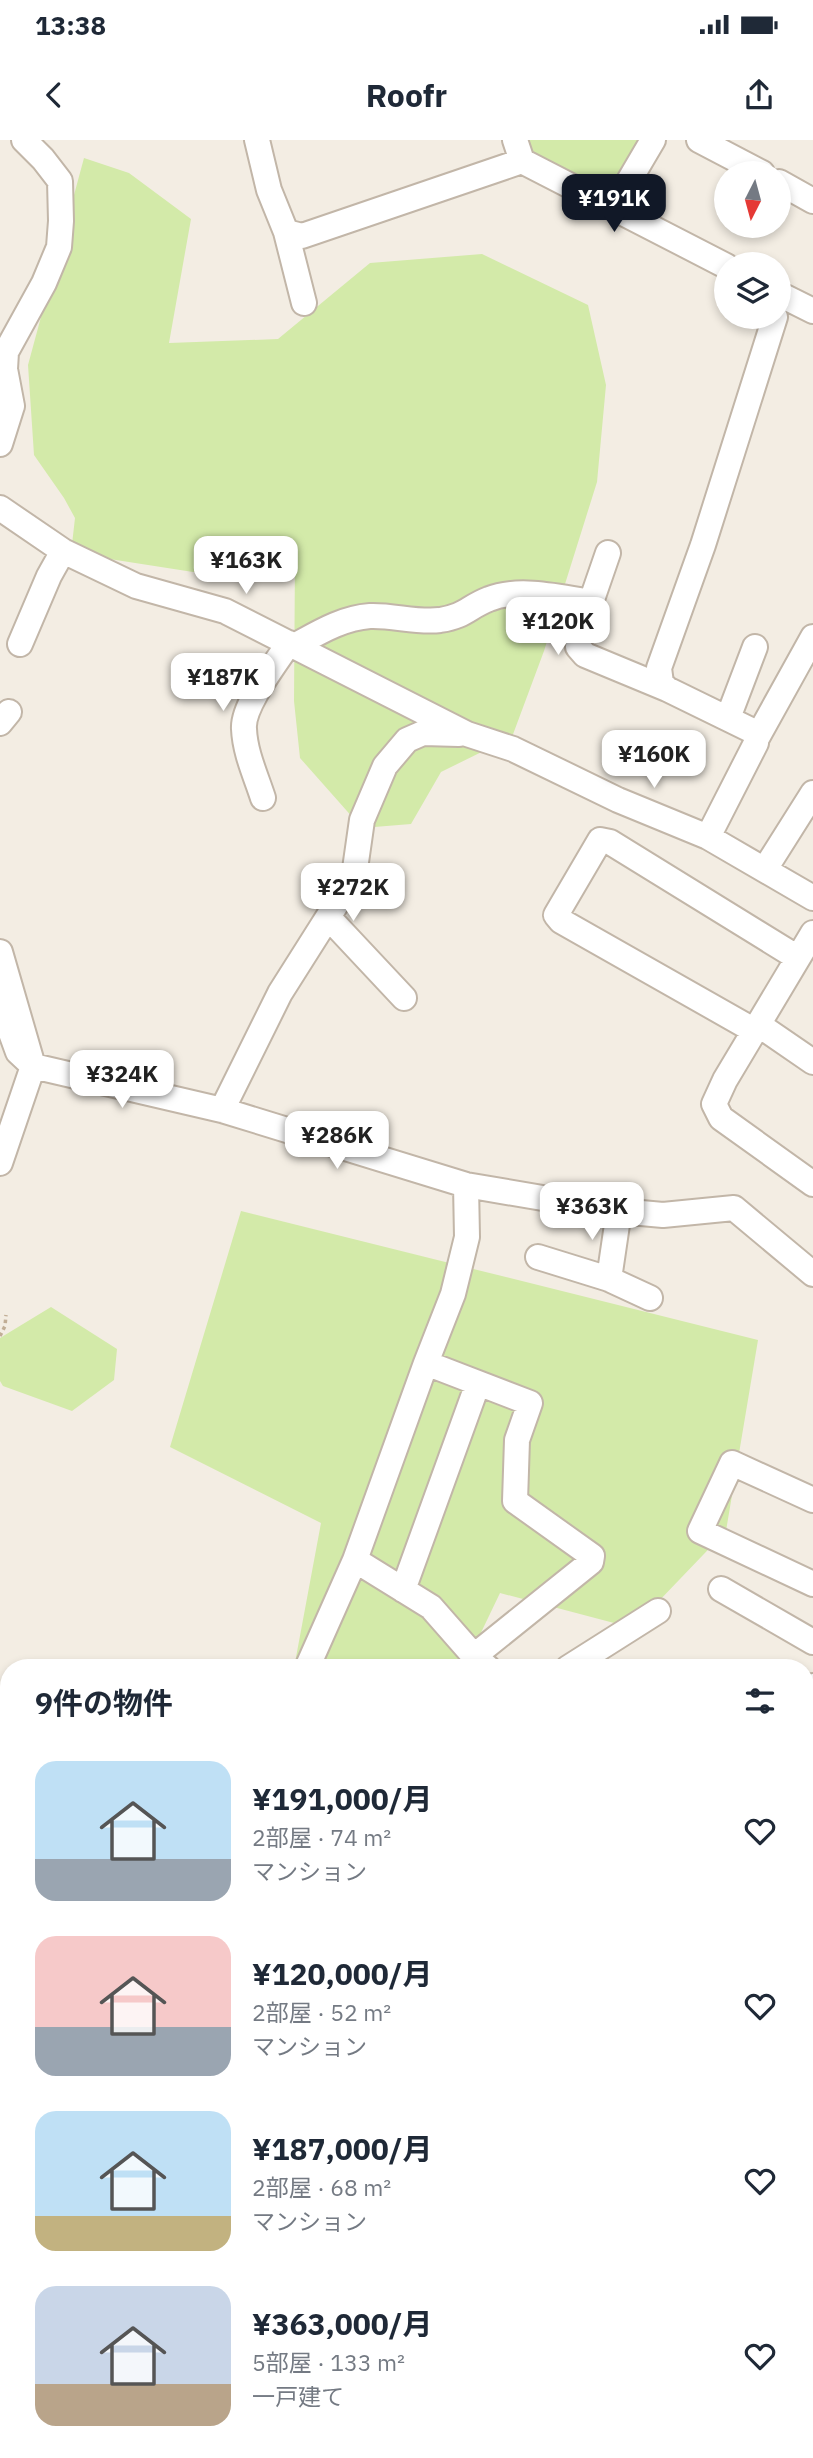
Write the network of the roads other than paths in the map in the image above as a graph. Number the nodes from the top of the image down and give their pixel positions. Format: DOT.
graph roads {
  1 [pos="24,140"];
  2 [pos="257,140"];
  3 [pos="653,140"];
  4 [pos="699,140"];
  5 [pos="518,151"];
  6 [pos="739,161"];
  7 [pos="791,189"];
  8 [pos="813,201"];
  9 [pos="613,208"];
  10 [pos="286,232"];
  11 [pos="714,261"];
  12 [pos="304,303"];
  13 [pos="791,306"];
  14 [pos="813,311"];
  15 [pos="771,329"];
  16 [pos="6,405"];
  17 [pos="0,444"];
  18 [pos="0,508"];
  19 [pos="63,551"];
  20 [pos="608,553"];
  21 [pos="591,601"];
  22 [pos="813,637"];
  23 [pos="20,643"];
  24 [pos="292,644"];
  25 [pos="755,647"];
  26 [pos="667,689"];
  27 [pos="728,719"];
  28 [pos="467,734"];
  29 [pos="757,738"];
  30 [pos="813,793"];
  31 [pos="263,798"];
  32 [pos="708,837"];
  33 [pos="765,869"];
  34 [pos="813,898"];
  35 [pos="330,918"];
  36 [pos="813,933"];
  37 [pos="0,952"];
  38 [pos="798,958"];
  39 [pos="404,998"];
  40 [pos="0,1003"];
  41 [pos="757,1028"];
  42 [pos="813,1062"];
  43 [pos="33,1066"];
  44 [pos="222,1110"];
  45 [pos="0,1163"];
  46 [pos="813,1184"];
  47 [pos="466,1185"];
  48 [pos="619,1211"];
  49 [pos="538,1258"];
  50 [pos="813,1274"];
  51 [pos="609,1279"];
  52 [pos="650,1298"];
  53 [pos="426,1363"];
  54 [pos="478,1383"];
  55 [pos="813,1500"];
  56 [pos="355,1560"];
  57 [pos="813,1584"];
  58 [pos="721,1589"];
  59 [pos="403,1590"];
  60 [pos="658,1611"];
  61 [pos="813,1642"];
  62 [pos="311,1659"];
  63 [pos="478,1659"];
  64 [pos="484,1659"];
  65 [pos="582,1659"];
  1 -- 16 [label="street"];
  2 -- 10 [label="street"];
  3 -- 9 [label="street"];
  4 -- 6 [label="street"];
  5 -- 9 [label="street"];
  5 -- 10 [label="street"];
  7 -- 8 [label="street"];
  9 -- 11 [label="street"];
  10 -- 12 [label="street"];
  13 -- 14 [label="street"];
  15 -- 26 [label="street"];
  16 -- 17 [label="street"];
  18 -- 19 [label="street"];
  19 -- 23 [label="street"];
  19 -- 24 [label="street"];
  20 -- 21 [label="street"];
  21 -- 24 [label="street"];
  21 -- 26 [label="street"];
  22 -- 29 [label="street"];
  24 -- 28 [label="street"];
  24 -- 31 [label="street"];
  25 -- 27 [label="street"];
  26 -- 27 [label="street"];
  27 -- 29 [label="street"];
  28 -- 32 [label="street"];
  28 -- 35 [label="street"];
  29 -- 32 [label="street"];
  30 -- 33 [label="street"];
  32 -- 33 [label="street"];
  33 -- 34 [label="street"];
  35 -- 39 [label="street"];
  35 -- 44 [label="street"];
  36 -- 38 [label="street"];
  37 -- 43 [label="street"];
  38 -- 41 [label="street"];
  38 -- 41 [label="street"];
  40 -- 43 [label="street"];
  41 -- 42 [label="street"];
  41 -- 46 [label="street"];
  43 -- 44 [label="street"];
  43 -- 45 [label="street"];
  44 -- 47 [label="street"];
  47 -- 48 [label="street"];
  47 -- 53 [label="street"];
  48 -- 50 [label="street"];
  48 -- 51 [label="street"];
  49 -- 51 [label="street"];
  51 -- 52 [label="street"];
  53 -- 54 [label="street"];
  53 -- 56 [label="street"];
  54 -- 59 [label="street"];
  54 -- 64 [label="street"];
  55 -- 57 [label="street"];
  56 -- 59 [label="street"];
  56 -- 62 [label="street"];
  58 -- 61 [label="street"];
  59 -- 63 [label="street"];
  60 -- 65 [label="street"];
}
